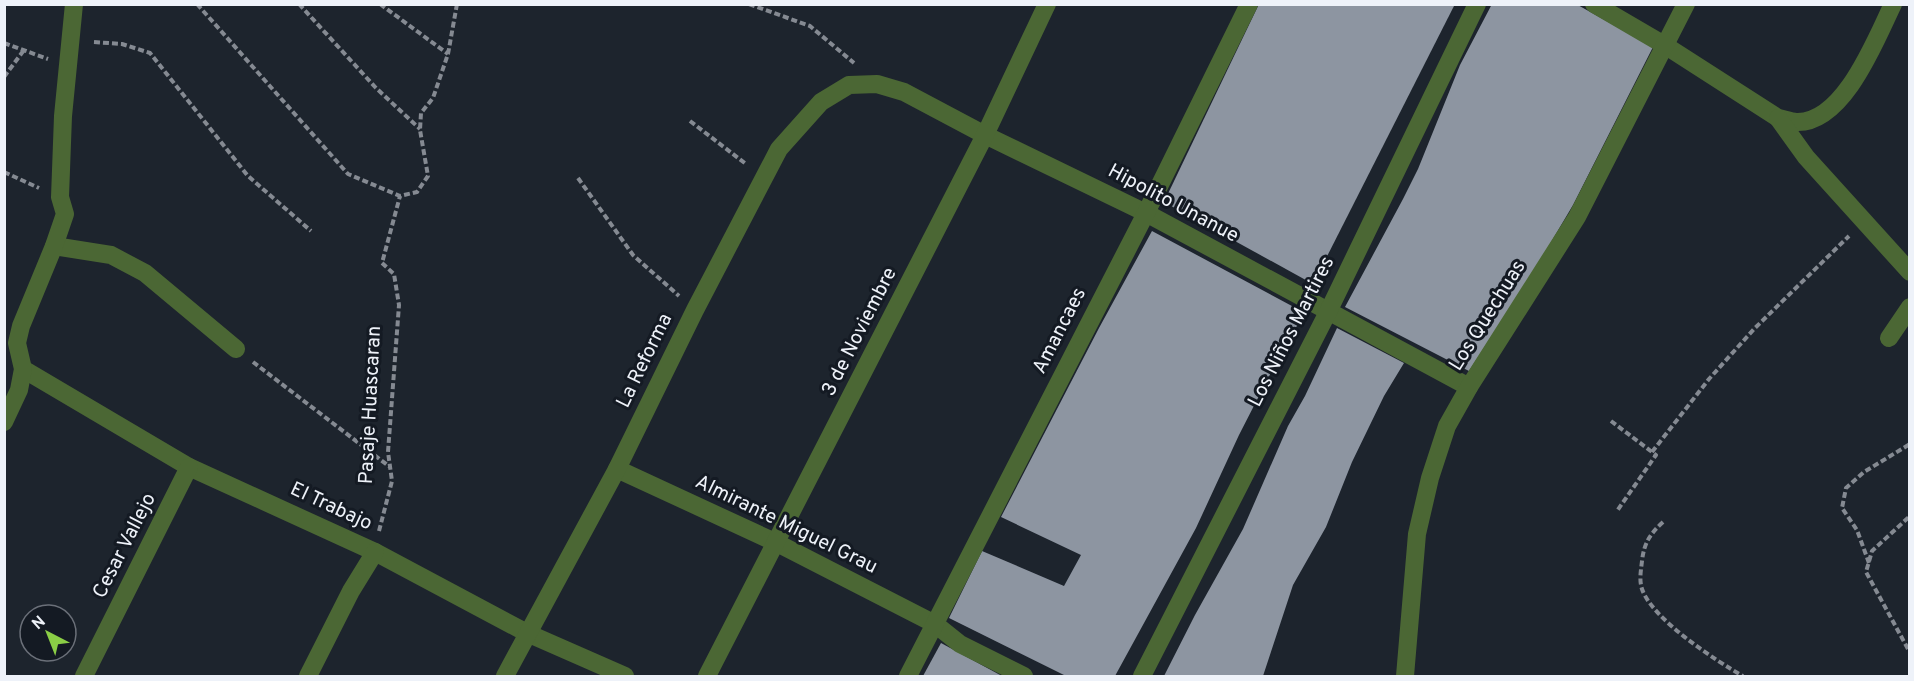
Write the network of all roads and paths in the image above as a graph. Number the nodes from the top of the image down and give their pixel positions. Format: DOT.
graph roads {
  1 [pos="74,4"];
  2 [pos="197,4"];
  3 [pos="299,4"];
  4 [pos="380,4"];
  5 [pos="457,4"];
  6 [pos="749,4"];
  7 [pos="1047,4"];
  8 [pos="1249,4"];
  9 [pos="1477,4"];
  10 [pos="1594,4"];
  11 [pos="1686,4"];
  12 [pos="1893,4"];
  13 [pos="71,40"];
  14 [pos="4,43"];
  15 [pos="1666,46"];
  16 [pos="24,50"];
  17 [pos="448,54"];
  18 [pos="68,67"];
  19 [pos="4,77"];
  20 [pos="877,84"];
  21 [pos="849,85"];
  22 [pos="1778,118"];
  23 [pos="690,121"];
  24 [pos="420,130"];
  25 [pos="985,135"];
  26 [pos="4,172"];
  27 [pos="578,178"];
  28 [pos="764,178"];
  29 [pos="400,196"];
  30 [pos="60,197"];
  31 [pos="1146,213"];
  32 [pos="1864,223"];
  33 [pos="311,231"];
  34 [pos="54,246"];
  35 [pos="1910,272"];
  36 [pos="1910,307"];
  37 [pos="695,310"];
  38 [pos="1328,312"];
  39 [pos="1889,338"];
  40 [pos="236,349"];
  41 [pos="23,369"];
  42 [pos="1469,387"];
  43 [pos="1611,421"];
  44 [pos="4,422"];
  45 [pos="1910,444"];
  46 [pos="1652,452"];
  47 [pos="189,467"];
  48 [pos="390,467"];
  49 [pos="617,469"];
  50 [pos="1617,511"];
  51 [pos="1910,516"];
  52 [pos="1663,522"];
  53 [pos="777,543"];
  54 [pos="375,552"];
  55 [pos="1869,563"];
  56 [pos="935,624"];
  57 [pos="527,633"];
  58 [pos="1908,650"];
  59 [pos="84,676"];
  60 [pos="308,676"];
  61 [pos="505,676"];
  62 [pos="625,676"];
  63 [pos="707,676"];
  64 [pos="908,676"];
  65 [pos="1024,676"];
  66 [pos="1142,676"];
  67 [pos="1405,676"];
  68 [pos="1743,676"];
  1 -- 13 [label="street"];
  2 -- 29 [label="path"];
  3 -- 24 [label="path"];
  4 -- 17 [label="path"];
  5 -- 17 [label="path"];
  6 -- 20 [label="path"];
  7 -- 25 [label="street, 3 de Noviembre"];
  8 -- 31 [label="street, Amancaes"];
  9 -- 38 [label="street, Los Niños Martires"];
  10 -- 15 [label="street"];
  11 -- 15 [label="street, Los Quechuas"];
  12 -- 22 [label="street"];
  13 -- 18 [label="street"];
  13 -- 33 [label="path"];
  14 -- 16 [label="path"];
  15 -- 22 [label="street"];
  15 -- 42 [label="street, Los Quechuas"];
  16 -- 18 [label="path"];
  16 -- 19 [label="path"];
  17 -- 24 [label="path"];
  18 -- 30 [label="street"];
  20 -- 21 [label="street, Hipolito Unanue"];
  20 -- 25 [label="street, Hipolito Unanue"];
  21 -- 28 [label="street, La Reforma"];
  22 -- 32 [label="street"];
  23 -- 28 [label="path"];
  24 -- 29 [label="path"];
  25 -- 31 [label="street, Hipolito Unanue"];
  25 -- 53 [label="street, 3 de Noviembre"];
  26 -- 30 [label="path"];
  27 -- 37 [label="path"];
  28 -- 37 [label="street, La Reforma"];
  29 -- 48 [label="path, Pasaje Huascaran"];
  30 -- 34 [label="street"];
  31 -- 38 [label="street, Hipolito Unanue"];
  31 -- 56 [label="street, Amancaes"];
  32 -- 35 [label="street"];
  32 -- 46 [label="path"];
  34 -- 40 [label="street"];
  34 -- 41 [label="street"];
  36 -- 39 [label="street"];
  37 -- 49 [label="street, La Reforma"];
  38 -- 42 [label="street, Hipolito Unanue"];
  38 -- 66 [label="street, Los Niños Martires"];
  40 -- 48 [label="path"];
  41 -- 44 [label="street"];
  41 -- 47 [label="street, El Trabajo"];
  42 -- 67 [label="street, Los Quechuas"];
  43 -- 46 [label="path"];
  45 -- 55 [label="path"];
  46 -- 50 [label="path"];
  47 -- 54 [label="street, El Trabajo"];
  47 -- 59 [label="street, Cesar Vallejo"];
  48 -- 54 [label="path, Pasaje Huascaran"];
  49 -- 53 [label="street, Almirante Miguel Grau"];
  49 -- 57 [label="street, La Reforma"];
  51 -- 55 [label="path"];
  52 -- 68 [label="path"];
  53 -- 56 [label="street, Almirante Miguel Grau"];
  53 -- 63 [label="street, 3 de Noviembre"];
  54 -- 57 [label="street, El Trabajo"];
  54 -- 60 [label="street"];
  55 -- 58 [label="path"];
  56 -- 64 [label="street, Amancaes"];
  56 -- 65 [label="street, Almirante Miguel Grau"];
  57 -- 61 [label="street, La Reforma"];
  57 -- 62 [label="street, El Trabajo"];
}
